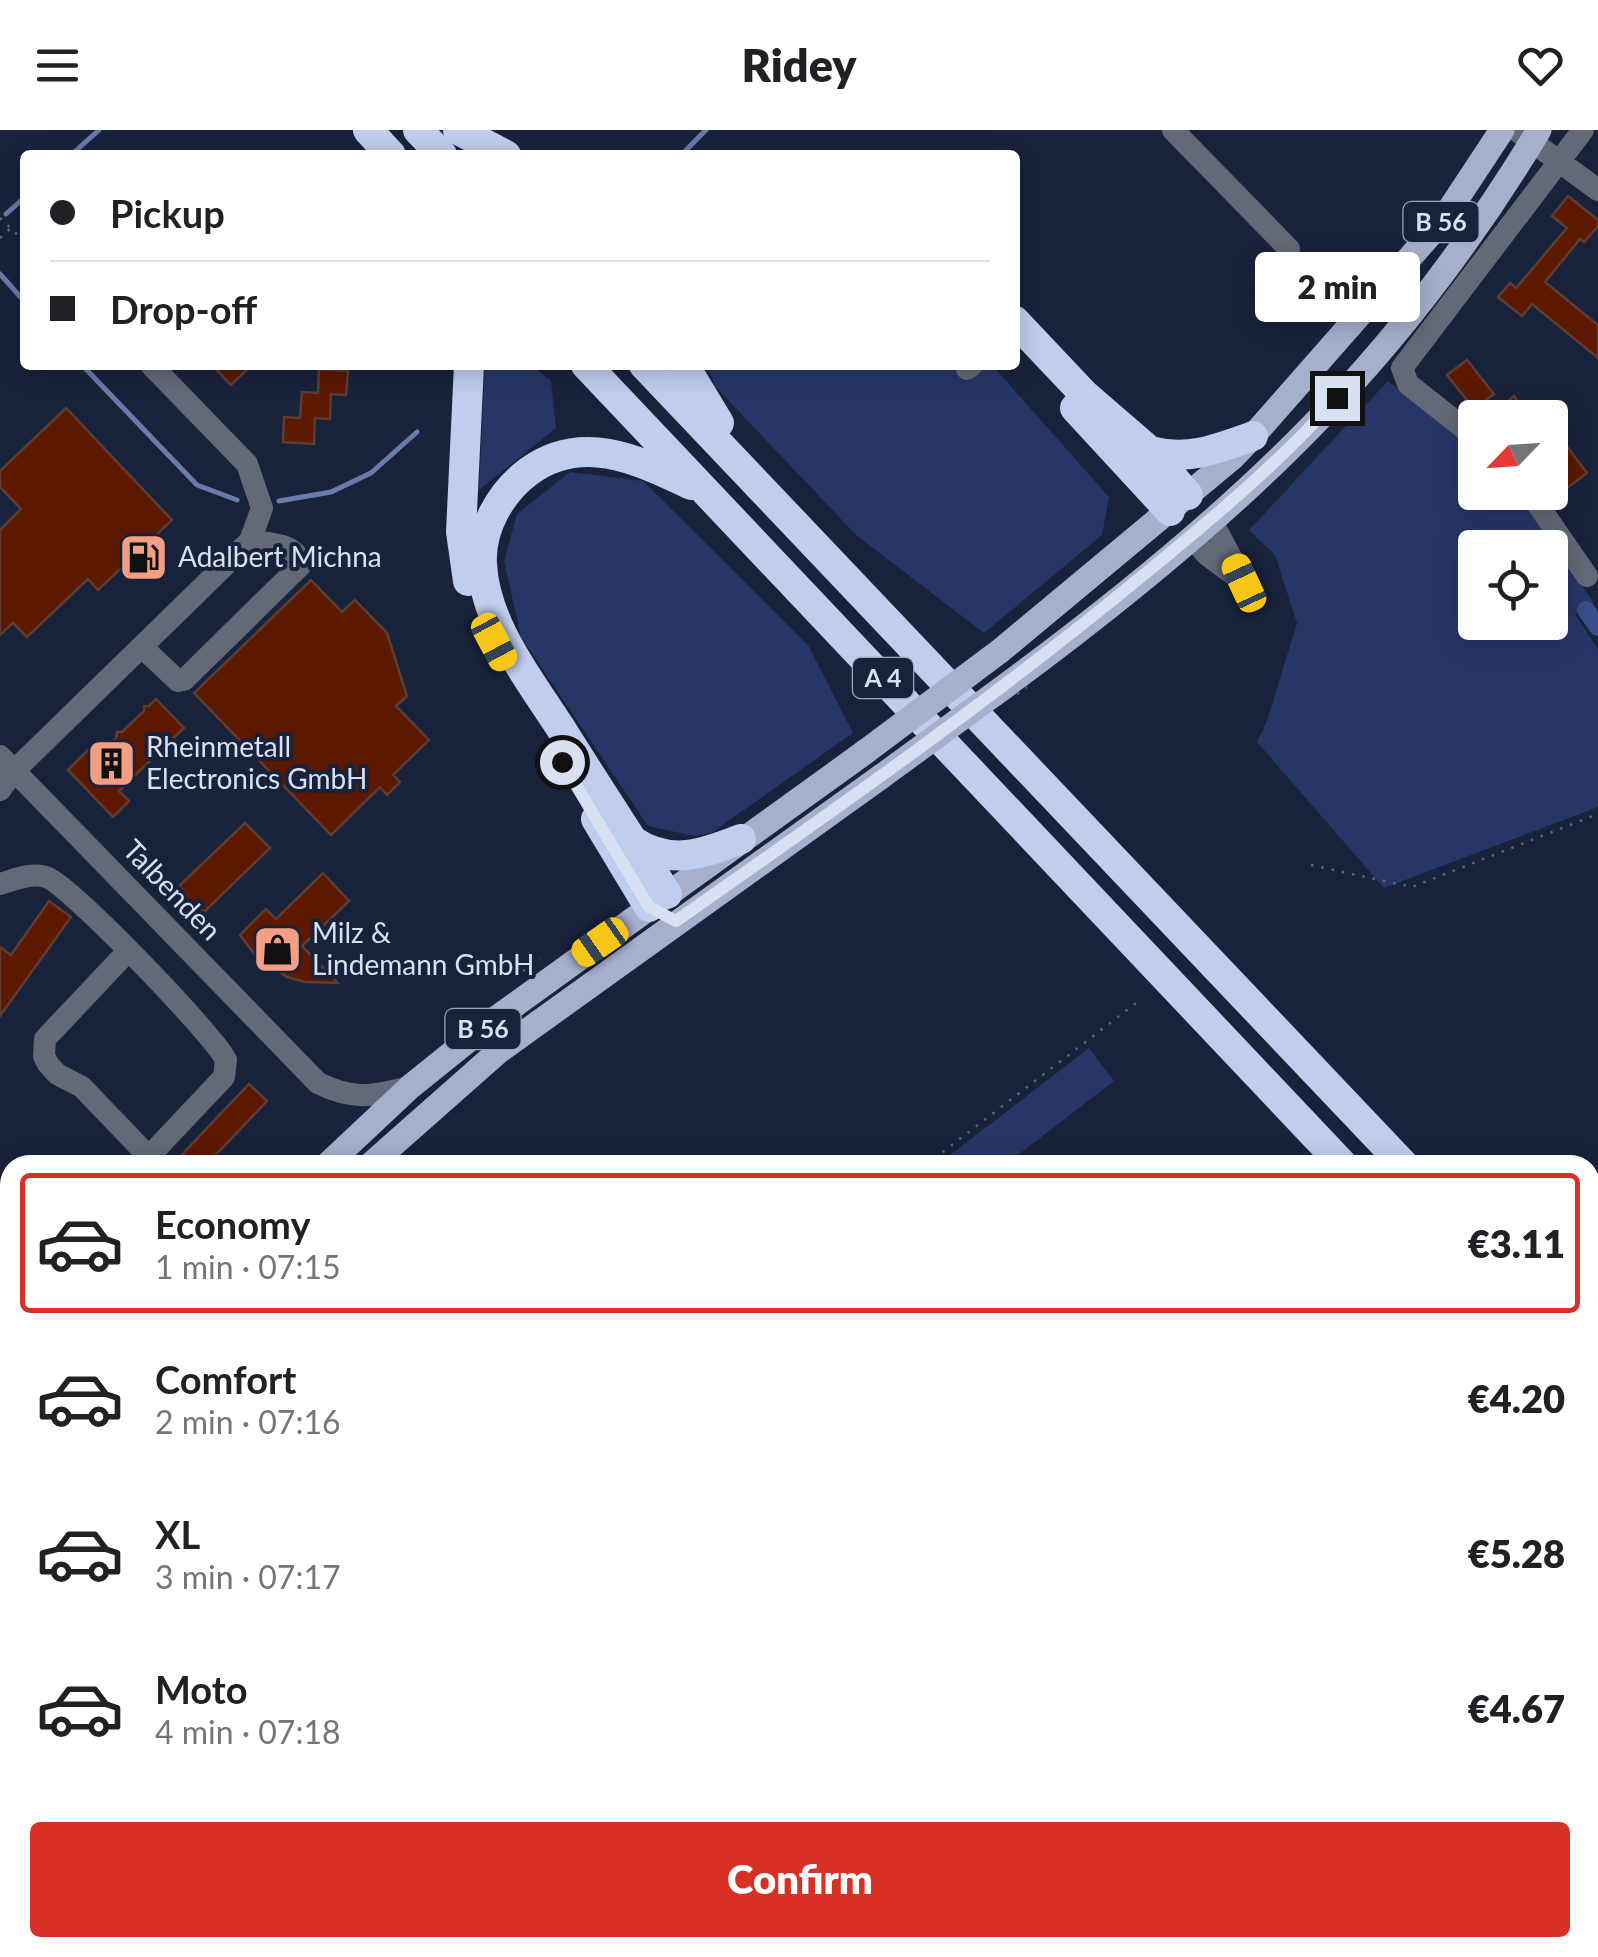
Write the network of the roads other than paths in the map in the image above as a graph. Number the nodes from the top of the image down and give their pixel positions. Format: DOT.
graph roads {
  1 [pos="364,130"];
  2 [pos="418,130"];
  3 [pos="458,130"];
  4 [pos="1172,130"];
  5 [pos="1502,130"];
  6 [pos="1583,130"];
  7 [pos="1529,134"];
  8 [pos="386,150"];
  9 [pos="437,150"];
  10 [pos="496,150"];
  11 [pos="1559,162"];
  12 [pos="1598,190"];
  13 [pos="1289,249"];
  14 [pos="1020,334"];
  15 [pos="1020,334"];
  16 [pos="156,370"];
  17 [pos="469,370"];
  18 [pos="591,370"];
  19 [pos="649,370"];
  20 [pos="687,370"];
  21 [pos="1458,424"];
  22 [pos="1253,436"];
  23 [pos="1150,451"];
  24 [pos="708,493"];
  25 [pos="769,495"];
  26 [pos="1179,503"];
  27 [pos="1542,510"];
  28 [pos="1211,520"];
  29 [pos="1191,537"];
  30 [pos="250,541"];
  31 [pos="1588,576"];
  32 [pos="142,647"];
  33 [pos="7,763"];
  34 [pos="0,790"];
  35 [pos="741,840"];
  36 [pos="633,841"];
  37 [pos="0,884"];
  38 [pos="664,907"];
  39 [pos="128,951"];
  40 [pos="410,1088"];
  41 [pos="140,1155"];
  42 [pos="151,1155"];
  43 [pos="338,1155"];
  44 [pos="381,1155"];
  45 [pos="1334,1155"];
  46 [pos="1395,1155"];
  1 -- 8 [label="highway"];
  2 -- 9 [label="highway"];
  3 -- 10 [label="highway"];
  4 -- 13 [label="street"];
  5 -- 22 [label="main road, B 56"];
  6 -- 11 [label="street"];
  7 -- 11 [label="street"];
  7 -- 28 [label="main road, B 56"];
  11 -- 12 [label="street"];
  11 -- 21 [label="street"];
  14 -- 23 [label="highway"];
  15 -- 26 [label="highway"];
  16 -- 30 [label="street"];
  17 -- 38 [label="highway"];
  18 -- 24 [label="highway, A 4"];
  19 -- 25 [label="highway, A 4"];
  20 -- 25 [label="highway, A 4"];
  22 -- 23 [label="highway"];
  22 -- 26 [label="main road, B 56"];
  23 -- 26 [label="highway"];
  24 -- 36 [label="highway"];
  24 -- 45 [label="highway, A 4"];
  25 -- 46 [label="highway, A 4"];
  26 -- 28 [label="main road"];
  26 -- 29 [label="main road"];
  26 -- 35 [label="main road, B 56, bridge"];
  27 -- 31 [label="street"];
  28 -- 29 [label="main road, B 56"];
  28 -- 29 [label="street"];
  29 -- 38 [label="main road, B 56, bridge"];
  30 -- 32 [label="street"];
  30 -- 32 [label="street"];
  32 -- 33 [label="street"];
  33 -- 34 [label="street"];
  33 -- 40 [label="street, Talbenden"];
  35 -- 36 [label="highway"];
  35 -- 38 [label="main road, B 56"];
  36 -- 38 [label="highway"];
  37 -- 39 [label="street"];
  38 -- 40 [label="main road, B 56"];
  38 -- 44 [label="main road, B 56"];
  39 -- 41 [label="street"];
  39 -- 42 [label="street"];
  40 -- 43 [label="main road, B 56"];
}
